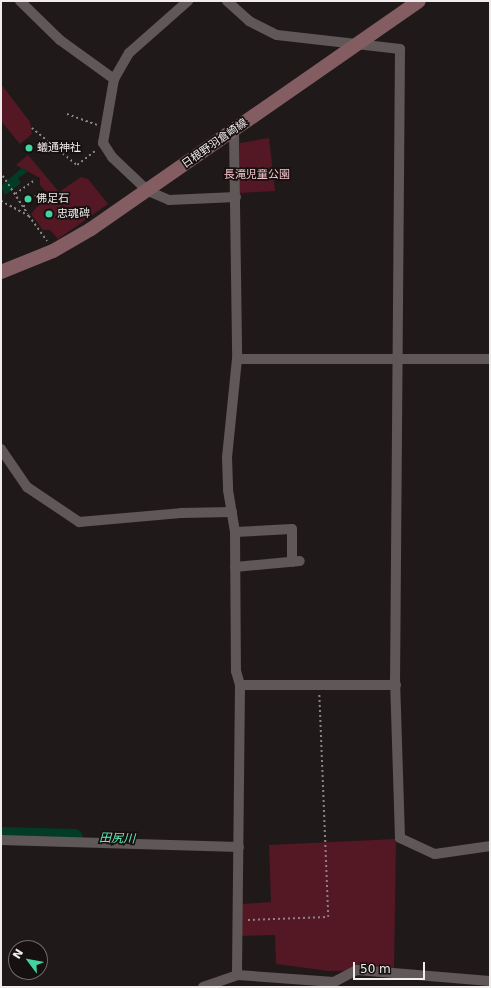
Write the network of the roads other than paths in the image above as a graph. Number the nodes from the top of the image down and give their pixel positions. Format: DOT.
graph roads {
  1 [pos="20,1"];
  2 [pos="188,1"];
  3 [pos="227,1"];
  4 [pos="419,1"];
  5 [pos="358,44"];
  6 [pos="114,79"];
  7 [pos="234,131"];
  8 [pos="148,191"];
  9 [pos="236,197"];
  10 [pos="1,272"];
  11 [pos="238,359"];
  12 [pos="400,359"];
  13 [pos="490,359"];
  14 [pos="1,449"];
  15 [pos="232,512"];
  16 [pos="235,532"];
  17 [pos="236,567"];
  18 [pos="240,685"];
  19 [pos="396,685"];
  20 [pos="1,840"];
  21 [pos="490,846"];
  22 [pos="239,847"];
  23 [pos="237,975"];
  24 [pos="490,982"];
  25 [pos="202,987"];
  1 -- 6 [label="street"];
  2 -- 6 [label="street"];
  3 -- 5 [label="street"];
  4 -- 5 [label="main road, 日根野羽倉崎線"];
  5 -- 7 [label="main road, 日根野羽倉崎線"];
  5 -- 12 [label="street"];
  6 -- 8 [label="street"];
  7 -- 8 [label="main road, 日根野羽倉崎線"];
  7 -- 9 [label="street"];
  8 -- 9 [label="street"];
  8 -- 10 [label="main road, 日根野羽倉崎線"];
  9 -- 11 [label="street"];
  11 -- 12 [label="street"];
  11 -- 15 [label="street"];
  12 -- 13 [label="street"];
  12 -- 19 [label="street"];
  14 -- 15 [label="street"];
  15 -- 16 [label="street"];
  16 -- 17 [label="street"];
  16 -- 17 [label="street"];
  17 -- 18 [label="street"];
  18 -- 19 [label="street"];
  18 -- 22 [label="street"];
  19 -- 21 [label="street"];
  20 -- 22 [label="street"];
  22 -- 23 [label="street"];
  23 -- 24 [label="street"];
  23 -- 25 [label="street"];
}
